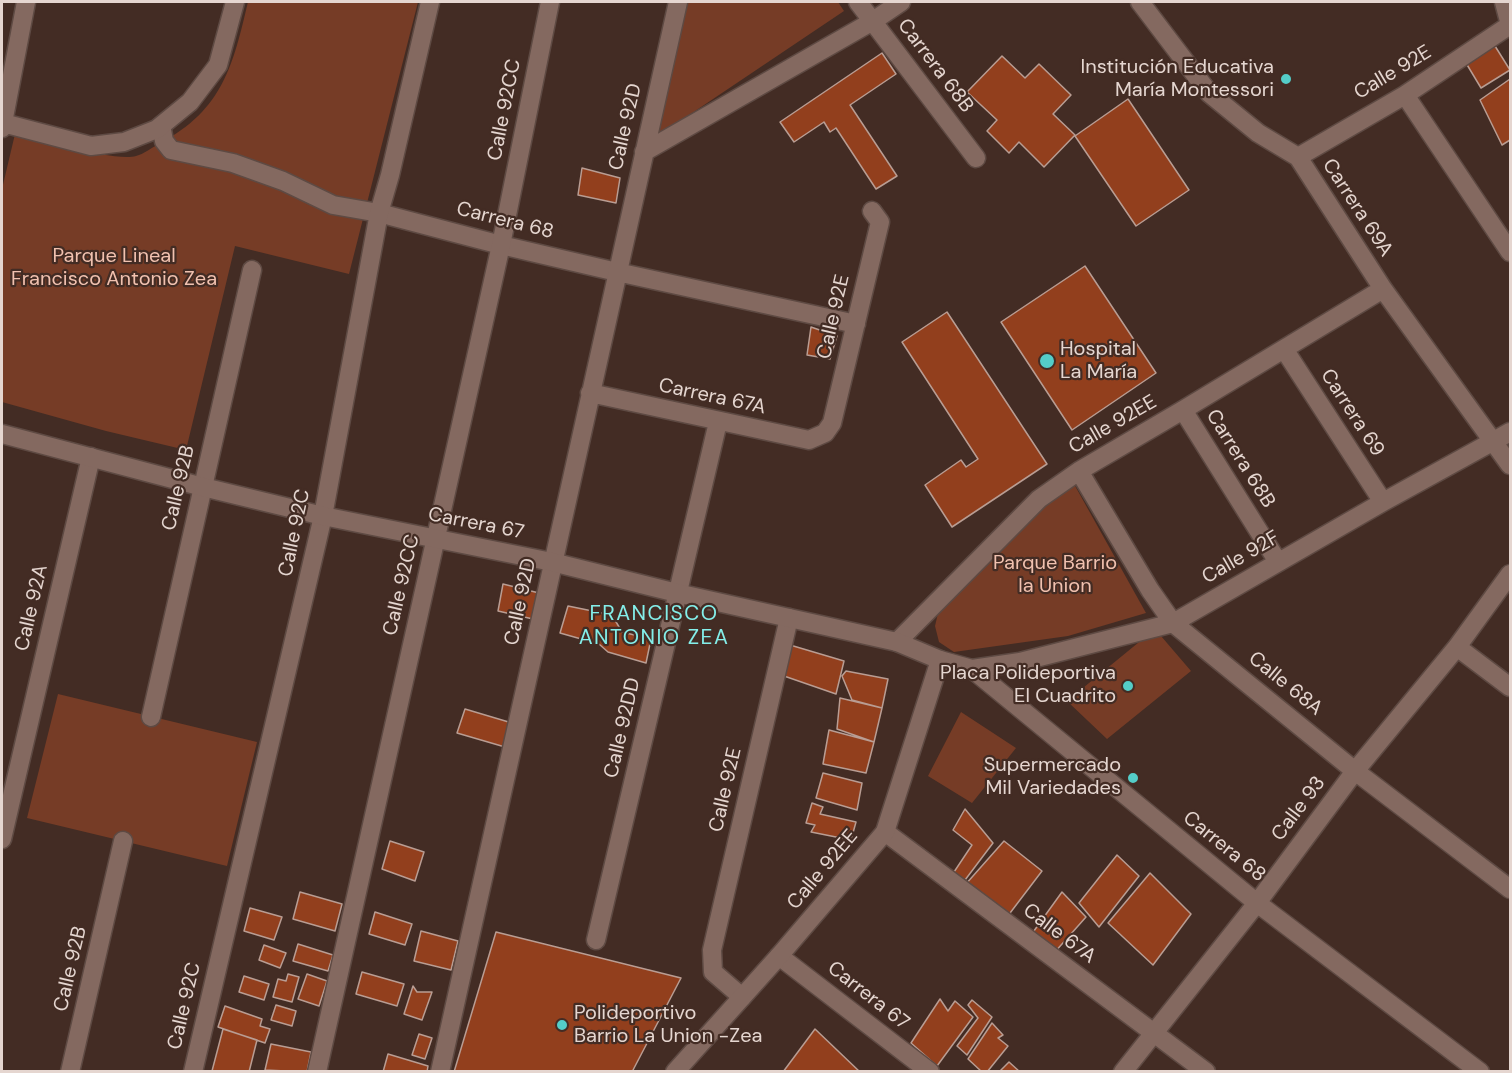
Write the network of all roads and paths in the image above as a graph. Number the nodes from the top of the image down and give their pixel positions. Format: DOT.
graph roads {
  1 [pos="26,2"];
  2 [pos="235,2"];
  3 [pos="430,2"];
  4 [pos="549,2"];
  5 [pos="678,2"];
  6 [pos="858,2"];
  7 [pos="901,2"];
  8 [pos="1140,2"];
  9 [pos="1506,2"];
  10 [pos="873,21"];
  11 [pos="1510,25"];
  12 [pos="1405,95"];
  13 [pos="2,125"];
  14 [pos="162,130"];
  15 [pos="644,152"];
  16 [pos="1298,157"];
  17 [pos="976,158"];
  18 [pos="872,211"];
  19 [pos="379,213"];
  20 [pos="501,245"];
  21 [pos="1510,252"];
  22 [pos="252,270"];
  23 [pos="617,272"];
  24 [pos="1383,289"];
  25 [pos="855,324"];
  26 [pos="1284,350"];
  27 [pos="590,393"];
  28 [pos="1183,410"];
  29 [pos="718,422"];
  30 [pos="1510,432"];
  31 [pos="825,433"];
  32 [pos="2,434"];
  33 [pos="1492,442"];
  34 [pos="91,457"];
  35 [pos="1510,465"];
  36 [pos="1078,471"];
  37 [pos="203,487"];
  38 [pos="1383,502"];
  39 [pos="323,516"];
  40 [pos="436,538"];
  41 [pos="552,562"];
  42 [pos="1278,562"];
  43 [pos="1510,574"];
  44 [pos="677,593"];
  45 [pos="789,618"];
  46 [pos="1173,622"];
  47 [pos="897,642"];
  48 [pos="1457,647"];
  49 [pos="940,660"];
  50 [pos="972,669"];
  51 [pos="1510,687"];
  52 [pos="151,717"];
  53 [pos="1355,771"];
  54 [pos="885,832"];
  55 [pos="2,839"];
  56 [pos="123,841"];
  57 [pos="1510,889"];
  58 [pos="1257,903"];
  59 [pos="596,940"];
  60 [pos="779,956"];
  61 [pos="742,997"];
  62 [pos="1153,1033"];
  63 [pos="70,1071"];
  64 [pos="193,1071"];
  65 [pos="317,1071"];
  66 [pos="440,1071"];
  67 [pos="675,1071"];
  68 [pos="930,1071"];
  69 [pos="1123,1071"];
  70 [pos="1206,1071"];
  71 [pos="1480,1071"];
  1 -- 13 [label="street"];
  2 -- 13 [label="street"];
  3 -- 19 [label="street, Calle 92C"];
  4 -- 20 [label="street, Calle 92CC"];
  5 -- 15 [label="street, Calle 92D"];
  6 -- 10 [label="street, Carrera 68B"];
  7 -- 10 [label="street"];
  8 -- 16 [label="street, Carrera 69A"];
  9 -- 11 [label="street"];
  10 -- 15 [label="street"];
  10 -- 17 [label="street, Carrera 68B"];
  11 -- 12 [label="street, Calle 92E"];
  12 -- 16 [label="street, Calle 92E"];
  12 -- 21 [label="street"];
  14 -- 19 [label="street, Carrera 68"];
  15 -- 23 [label="street, Calle 92D"];
  16 -- 24 [label="street, Carrera 69A"];
  18 -- 25 [label="street, Calle 92E"];
  19 -- 20 [label="street, Carrera 68"];
  19 -- 39 [label="street, Calle 92C"];
  20 -- 23 [label="street, Carrera 68"];
  20 -- 40 [label="street, Calle 92CC"];
  22 -- 37 [label="street, Calle 92B"];
  23 -- 25 [label="street, Carrera 68"];
  23 -- 27 [label="street, Calle 92D"];
  24 -- 26 [label="street, Calle 92EE"];
  24 -- 33 [label="street, Carrera 69A"];
  25 -- 31 [label="street, Calle 92E"];
  26 -- 28 [label="street, Calle 92EE"];
  26 -- 38 [label="street, Carrera 69"];
  27 -- 29 [label="street, Carrera 67A"];
  27 -- 41 [label="street, Calle 92D"];
  28 -- 36 [label="street, Calle 92EE"];
  28 -- 42 [label="street, Carrera 68B"];
  29 -- 31 [label="street, Carrera 67A"];
  29 -- 44 [label="street, Calle 92DD"];
  30 -- 33 [label="street, Calle 92F"];
  32 -- 34 [label="street, Carrera 67"];
  33 -- 35 [label="street, Carrera 69A"];
  33 -- 38 [label="street, Calle 92F"];
  34 -- 37 [label="street, Carrera 67"];
  34 -- 55 [label="street, Calle 92A"];
  36 -- 46 [label="street, Calle 68A"];
  36 -- 47 [label="street, Calle 92EE"];
  37 -- 39 [label="street, Carrera 67"];
  37 -- 52 [label="street, Calle 92B"];
  38 -- 42 [label="street, Calle 92F"];
  39 -- 40 [label="street, Carrera 67"];
  39 -- 64 [label="street, Calle 92C"];
  40 -- 41 [label="street, Carrera 67"];
  40 -- 65 [label="street, Calle 92CC"];
  41 -- 44 [label="street, Carrera 67"];
  41 -- 66 [label="street, Calle 92D"];
  42 -- 46 [label="street, Calle 92F"];
  43 -- 48 [label="street, Calle 93"];
  44 -- 45 [label="street, Carrera 67"];
  44 -- 59 [label="street, Calle 92DD"];
  45 -- 47 [label="street, Carrera 67"];
  45 -- 61 [label="street, Calle 92E"];
  46 -- 50 [label="street, Calle 92F"];
  46 -- 53 [label="street, Calle 68A"];
  47 -- 49 [label="street, Carrera 67"];
  48 -- 51 [label="street"];
  48 -- 53 [label="street, Calle 93"];
  49 -- 50 [label="street, Carrera 68"];
  49 -- 54 [label="street, Calle 92EE"];
  50 -- 58 [label="street, Carrera 68"];
  53 -- 57 [label="street, Calle 68A"];
  53 -- 58 [label="street, Calle 93"];
  54 -- 60 [label="street, Calle 92EE"];
  54 -- 62 [label="street, Calle 67A"];
  56 -- 63 [label="street, Calle 92B"];
  58 -- 62 [label="street, Calle 93"];
  58 -- 71 [label="street, Carrera 68"];
  60 -- 61 [label="street, Calle 92EE"];
  60 -- 68 [label="street, Carrera 67"];
  61 -- 67 [label="street, Calle 92EE"];
  62 -- 69 [label="street, Calle 93"];
  62 -- 70 [label="street, Calle 67A"];
}
